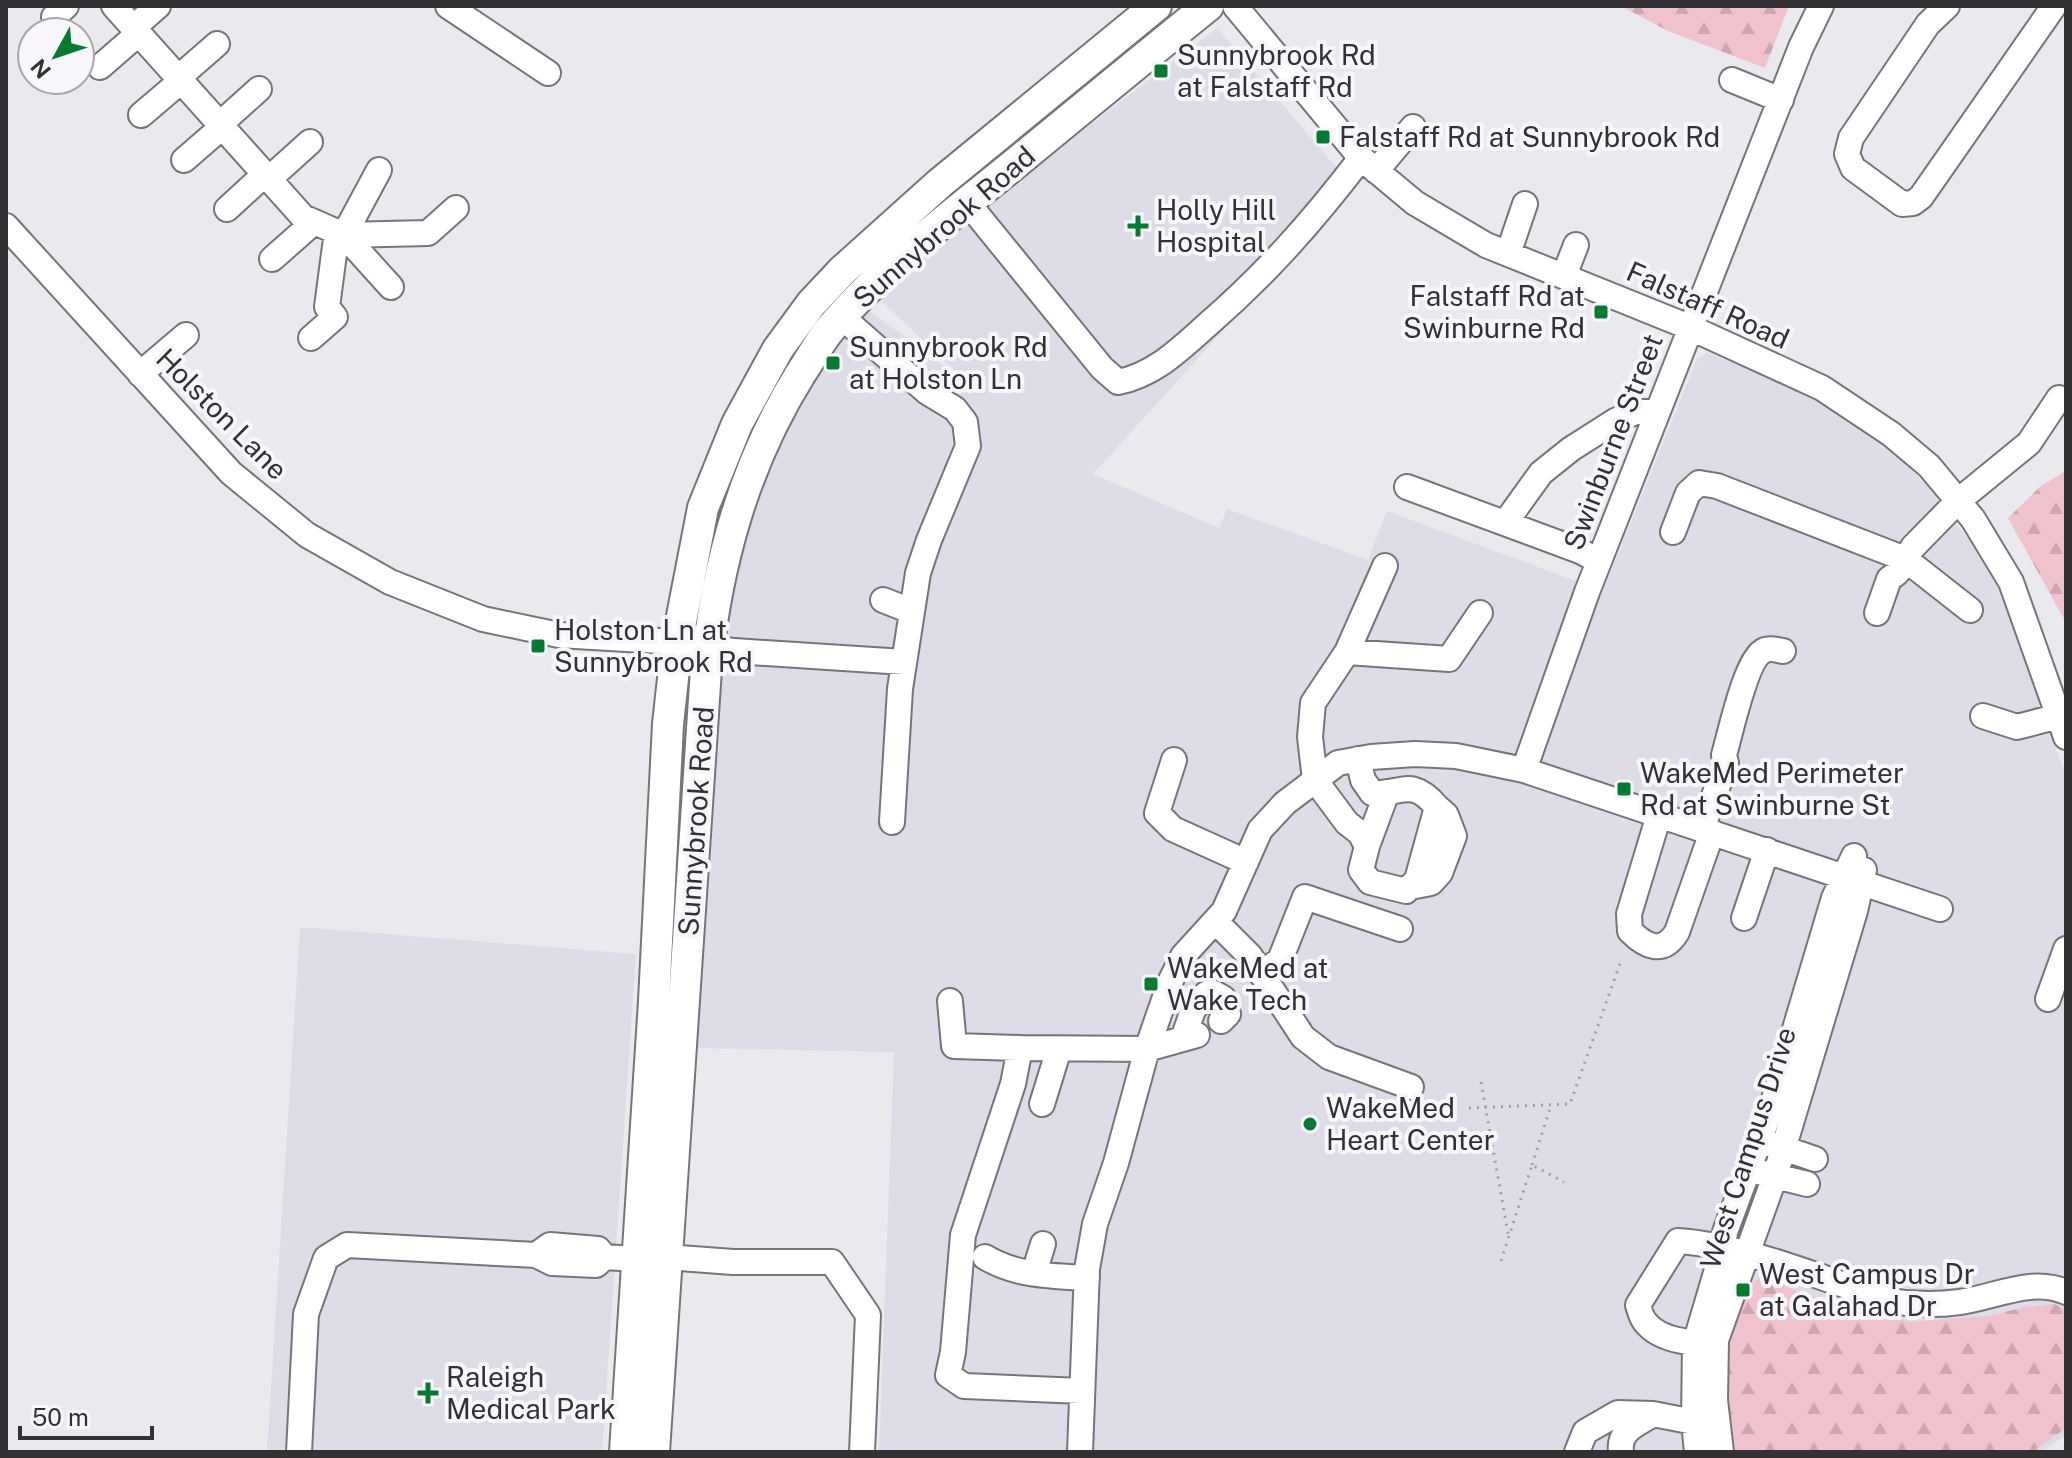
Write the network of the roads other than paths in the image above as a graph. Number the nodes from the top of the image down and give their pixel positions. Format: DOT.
graph roads {
  1 [pos="114,6"];
  2 [pos="158,6"];
  3 [pos="448,6"];
  4 [pos="1156,6"];
  5 [pos="1208,6"];
  6 [pos="1235,6"];
  7 [pos="1821,6"];
  8 [pos="1947,6"];
  9 [pos="2054,6"];
  10 [pos="136,31"];
  11 [pos="217,44"];
  12 [pos="100,67"];
  13 [pos="548,73"];
  14 [pos="179,79"];
  15 [pos="1732,80"];
  16 [pos="259,89"];
  17 [pos="1781,100"];
  18 [pos="141,115"];
  19 [pos="221,126"];
  20 [pos="1413,127"];
  21 [pos="310,142"];
  22 [pos="184,160"];
  23 [pos="1369,165"];
  24 [pos="379,170"];
  25 [pos="267,177"];
  26 [pos="967,202"];
  27 [pos="1525,204"];
  28 [pos="456,208"];
  29 [pos="227,209"];
  30 [pos="6,226"];
  31 [pos="332,229"];
  32 [pos="1576,245"];
  33 [pos="1508,254"];
  34 [pos="272,259"];
  35 [pos="1564,276"];
  36 [pos="391,287"];
  37 [pos="842,317"];
  38 [pos="1689,327"];
  39 [pos="186,335"];
  40 [pos="311,338"];
  41 [pos="140,374"];
  42 [pos="2064,395"];
  43 [pos="1657,412"];
  44 [pos="1407,487"];
  45 [pos="1958,501"];
  46 [pos="1505,523"];
  47 [pos="1673,532"];
  48 [pos="1599,561"];
  49 [pos="1385,566"];
  50 [pos="1901,566"];
  51 [pos="883,600"];
  52 [pos="1970,610"];
  53 [pos="911,611"];
  54 [pos="1480,613"];
  55 [pos="1882,614"];
  56 [pos="677,642"];
  57 [pos="708,645"];
  58 [pos="1783,651"];
  59 [pos="1347,652"];
  60 [pos="904,662"];
  61 [pos="1983,716"];
  62 [pos="2062,727"];
  63 [pos="1358,759"];
  64 [pos="1174,760"];
  65 [pos="1524,770"];
  66 [pos="1315,780"];
  67 [pos="1380,792"];
  68 [pos="1655,813"];
  69 [pos="1342,815"];
  70 [pos="892,822"];
  71 [pos="1702,829"];
  72 [pos="1367,846"];
  73 [pos="1760,849"];
  74 [pos="1246,862"];
  75 [pos="1856,869"];
  76 [pos="1940,909"];
  77 [pos="1738,916"];
  78 [pos="1215,921"];
  79 [pos="1400,929"];
  80 [pos="2066,949"];
  81 [pos="1261,974"];
  82 [pos="2048,999"];
  83 [pos="654,1001"];
  84 [pos="950,1001"];
  85 [pos="1221,1021"];
  86 [pos="1020,1048"];
  87 [pos="680,1049"];
  88 [pos="1059,1049"];
  89 [pos="1147,1049"];
  90 [pos="1411,1087"];
  91 [pos="1042,1104"];
  92 [pos="1772,1145"];
  93 [pos="1815,1159"];
  94 [pos="1749,1170"];
  95 [pos="1775,1176"];
  96 [pos="1807,1184"];
  97 [pos="1049,1246"];
  98 [pos="1735,1252"];
  99 [pos="666,1257"];
  100 [pos="985,1257"];
  101 [pos="636,1259"];
  102 [pos="1040,1274"];
  103 [pos="1087,1278"];
  104 [pos="2066,1292"];
  105 [pos="1706,1342"];
  106 [pos="1082,1391"];
  107 [pos="1653,1414"];
  108 [pos="1705,1422"];
  109 [pos="299,1452"];
  110 [pos="625,1452"];
  111 [pos="654,1452"];
  112 [pos="862,1452"];
  113 [pos="1080,1452"];
  114 [pos="1577,1452"];
  115 [pos="1621,1452"];
  116 [pos="1697,1452"];
  117 [pos="1721,1452"];
  1 -- 10 [label="street"];
  2 -- 10 [label="street"];
  3 -- 13 [label="street"];
  4 -- 56 [label="main road, Sunnybrook Road"];
  5 -- 26 [label="main road, Sunnybrook Road"];
  6 -- 23 [label="street, Falstaff Road"];
  7 -- 17 [label="street, Swinburne Street"];
  8 -- 9 [label="street"];
  10 -- 12 [label="street"];
  10 -- 14 [label="street"];
  11 -- 14 [label="street"];
  14 -- 18 [label="street"];
  14 -- 19 [label="street"];
  15 -- 17 [label="street"];
  16 -- 19 [label="street"];
  17 -- 38 [label="street, Swinburne Street"];
  19 -- 22 [label="street"];
  19 -- 25 [label="street"];
  20 -- 23 [label="street"];
  21 -- 25 [label="street"];
  23 -- 26 [label="street"];
  23 -- 33 [label="street, Falstaff Road"];
  24 -- 31 [label="street"];
  25 -- 29 [label="street"];
  25 -- 31 [label="street"];
  26 -- 37 [label="main road, Sunnybrook Road"];
  27 -- 33 [label="street"];
  28 -- 31 [label="street"];
  30 -- 41 [label="street, Holston Lane"];
  31 -- 34 [label="street"];
  31 -- 36 [label="street"];
  31 -- 40 [label="street"];
  32 -- 35 [label="street"];
  33 -- 35 [label="street, Falstaff Road"];
  35 -- 38 [label="street, Falstaff Road"];
  37 -- 53 [label="street"];
  37 -- 57 [label="main road, Sunnybrook Road"];
  38 -- 43 [label="street, Swinburne Street"];
  38 -- 45 [label="street, Falstaff Road"];
  39 -- 41 [label="street"];
  41 -- 56 [label="street, Holston Lane"];
  42 -- 45 [label="street"];
  43 -- 46 [label="street"];
  43 -- 48 [label="street, Swinburne Street"];
  44 -- 46 [label="street"];
  45 -- 50 [label="street"];
  45 -- 62 [label="street, Falstaff Road"];
  46 -- 48 [label="street"];
  47 -- 50 [label="street"];
  48 -- 65 [label="street, Swinburne Street"];
  49 -- 59 [label="street"];
  50 -- 52 [label="street"];
  50 -- 55 [label="street"];
  51 -- 53 [label="street"];
  53 -- 60 [label="street"];
  54 -- 59 [label="street"];
  56 -- 57 [label="street, Holston Lane"];
  56 -- 83 [label="main road, Sunnybrook Road"];
  57 -- 60 [label="street, Holston Lane"];
  57 -- 87 [label="main road, Sunnybrook Road"];
  58 -- 71 [label="street"];
  59 -- 66 [label="street"];
  60 -- 70 [label="street"];
  61 -- 62 [label="street"];
  63 -- 65 [label="street"];
  63 -- 66 [label="street"];
  63 -- 67 [label="street"];
  64 -- 74 [label="street"];
  65 -- 68 [label="street"];
  66 -- 69 [label="street"];
  66 -- 74 [label="street"];
  67 -- 69 [label="street"];
  67 -- 72 [label="street"];
  67 -- 72 [label="street"];
  68 -- 71 [label="street"];
  68 -- 71 [label="street"];
  69 -- 72 [label="street"];
  71 -- 73 [label="street"];
  73 -- 75 [label="street"];
  73 -- 77 [label="street"];
  74 -- 78 [label="street"];
  75 -- 76 [label="street"];
  75 -- 92 [label="street, West Campus Drive"];
  78 -- 81 [label="street"];
  78 -- 89 [label="street"];
  79 -- 81 [label="street"];
  80 -- 82 [label="street"];
  81 -- 90 [label="street"];
  83 -- 87 [label="main road"];
  83 -- 101 [label="main road, Sunnybrook Road"];
  84 -- 86 [label="street"];
  85 -- 89 [label="street"];
  86 -- 88 [label="street"];
  86 -- 106 [label="street"];
  87 -- 99 [label="main road, Sunnybrook Road"];
  88 -- 89 [label="street"];
  88 -- 91 [label="street"];
  89 -- 103 [label="street"];
  92 -- 93 [label="street"];
  92 -- 94 [label="street, West Campus Drive"];
  92 -- 95 [label="street, West Campus Drive"];
  94 -- 95 [label="street"];
  94 -- 98 [label="street, West Campus Drive"];
  95 -- 96 [label="street"];
  95 -- 98 [label="street, West Campus Drive"];
  97 -- 102 [label="street"];
  98 -- 104 [label="street"];
  98 -- 105 [label="street, West Campus Drive"];
  98 -- 105 [label="street"];
  99 -- 101 [label="street"];
  99 -- 111 [label="main road, Sunnybrook Road"];
  99 -- 112 [label="street"];
  100 -- 102 [label="street"];
  101 -- 109 [label="street"];
  101 -- 110 [label="main road, Sunnybrook Road"];
  102 -- 103 [label="street"];
  103 -- 106 [label="street"];
  105 -- 108 [label="street, West Campus Drive"];
  106 -- 113 [label="street"];
  107 -- 108 [label="street"];
  107 -- 114 [label="street"];
  107 -- 115 [label="street"];
  108 -- 116 [label="street, West Campus Drive"];
  108 -- 117 [label="street, West Campus Drive"];
}
